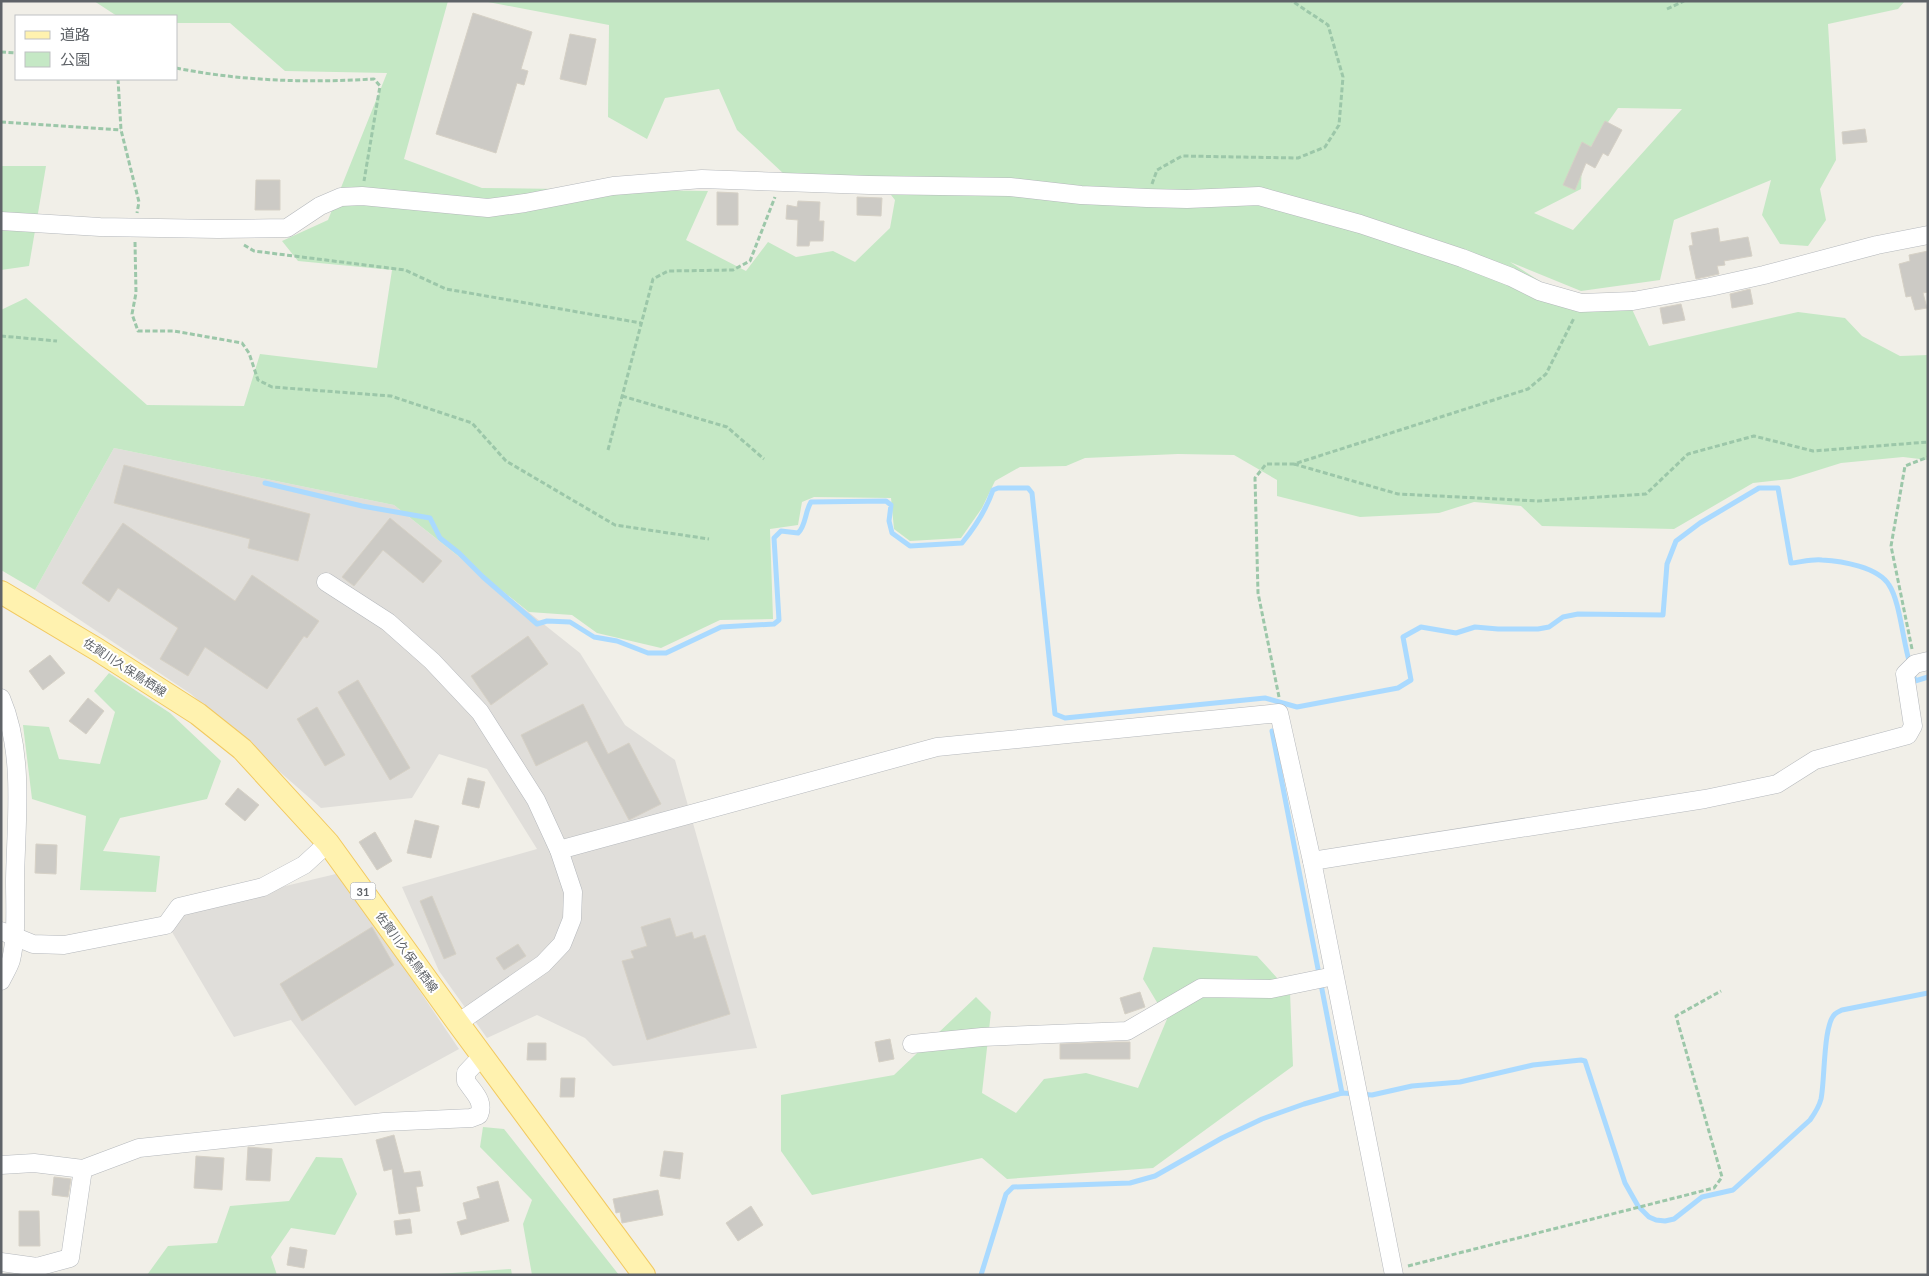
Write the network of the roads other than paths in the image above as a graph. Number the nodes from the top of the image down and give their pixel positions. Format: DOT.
graph roads {
  1 [pos="1,221"];
  2 [pos="1928,235"];
  3 [pos="326,582"];
  4 [pos="1,592"];
  5 [pos="1916,667"];
  6 [pos="1,698"];
  7 [pos="328,842"];
  8 [pos="559,850"];
  9 [pos="1312,861"];
  10 [pos="8,933"];
  11 [pos="1334,976"];
  12 [pos="1,981"];
  13 [pos="458,1023"];
  14 [pos="912,1044"];
  15 [pos="482,1056"];
  16 [pos="1,1165"];
  17 [pos="83,1169"];
  18 [pos="1,1262"];
  19 [pos="1393,1272"];
  20 [pos="644,1275"];
  1 -- 2 [label="street"];
  3 -- 8 [label="street"];
  4 -- 7 [label="main road, 佐賀川久保鳥栖線 / 31"];
  5 -- 9 [label="street"];
  6 -- 10 [label="street"];
  7 -- 10 [label="street"];
  7 -- 13 [label="main road, 佐賀川久保鳥栖線 / 31"];
  8 -- 9 [label="street"];
  8 -- 13 [label="street"];
  9 -- 11 [label="street"];
  10 -- 12 [label="street"];
  11 -- 14 [label="street"];
  11 -- 19 [label="street"];
  13 -- 15 [label="main road, 佐賀川久保鳥栖線 / 31"];
  15 -- 17 [label="street"];
  15 -- 20 [label="main road, 佐賀川久保鳥栖線 / 31"];
  16 -- 17 [label="street"];
  17 -- 18 [label="street"];
}
